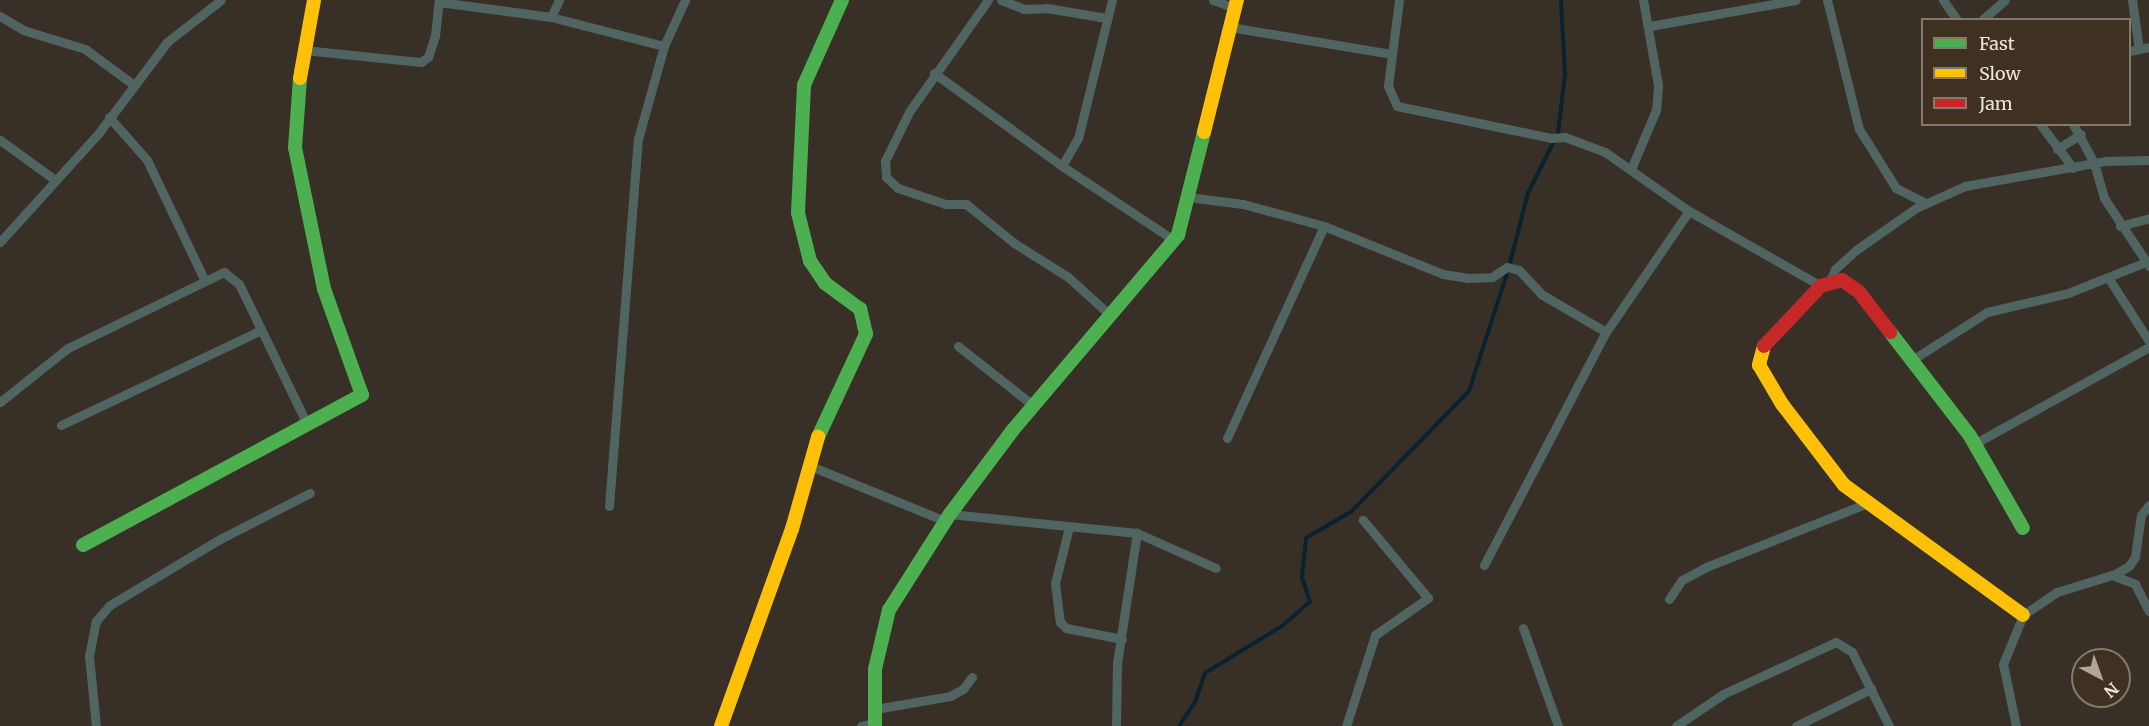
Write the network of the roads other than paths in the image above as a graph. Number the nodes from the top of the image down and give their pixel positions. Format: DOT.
graph roads {
  1 [pos="221,0"];
  2 [pos="314,0"];
  3 [pos="559,0"];
  4 [pos="685,0"];
  5 [pos="842,0"];
  6 [pos="988,0"];
  7 [pos="1001,0"];
  8 [pos="1112,0"];
  9 [pos="1213,0"];
  10 [pos="1399,0"];
  11 [pos="1643,0"];
  12 [pos="1796,0"];
  13 [pos="1827,0"];
  14 [pos="1943,0"];
  15 [pos="2005,0"];
  16 [pos="2132,0"];
  17 [pos="439,1"];
  18 [pos="1236,4"];
  19 [pos="0,16"];
  20 [pos="551,17"];
  21 [pos="1106,18"];
  22 [pos="1956,18"];
  23 [pos="1984,18"];
  24 [pos="1650,26"];
  25 [pos="1230,27"];
  26 [pos="664,46"];
  27 [pos="2139,49"];
  28 [pos="304,50"];
  29 [pos="1391,54"];
  30 [pos="934,73"];
  31 [pos="135,85"];
  32 [pos="109,117"];
  33 [pos="2041,126"];
  34 [pos="2075,126"];
  35 [pos="2081,134"];
  36 [pos="0,140"];
  37 [pos="2057,149"];
  38 [pos="2149,160"];
  39 [pos="2094,163"];
  40 [pos="1062,166"];
  41 [pos="2073,168"];
  42 [pos="1631,169"];
  43 [pos="55,180"];
  44 [pos="1188,197"];
  45 [pos="1925,203"];
  46 [pos="1689,211"];
  47 [pos="2149,218"];
  48 [pos="1324,226"];
  49 [pos="2120,226"];
  50 [pos="1174,240"];
  51 [pos="0,242"];
  52 [pos="2148,264"];
  53 [pos="204,279"];
  54 [pos="2109,279"];
  55 [pos="1825,284"];
  56 [pos="1111,316"];
  57 [pos="259,331"];
  58 [pos="1606,332"];
  59 [pos="2149,341"];
  60 [pos="958,346"];
  61 [pos="2149,347"];
  62 [pos="1912,360"];
  63 [pos="0,402"];
  64 [pos="1034,406"];
  65 [pos="307,424"];
  66 [pos="61,425"];
  67 [pos="1227,438"];
  68 [pos="1974,444"];
  69 [pos="808,465"];
  70 [pos="310,493"];
  71 [pos="1865,504"];
  72 [pos="2149,505"];
  73 [pos="609,506"];
  74 [pos="947,517"];
  75 [pos="1363,520"];
  76 [pos="1069,527"];
  77 [pos="2023,528"];
  78 [pos="1137,533"];
  79 [pos="83,545"];
  80 [pos="1484,566"];
  81 [pos="1216,568"];
  82 [pos="2112,576"];
  83 [pos="1669,599"];
  84 [pos="2149,611"];
  85 [pos="2023,615"];
  86 [pos="1523,628"];
  87 [pos="1122,639"];
  88 [pos="972,677"];
  89 [pos="1871,689"];
  90 [pos="875,719"];
  91 [pos="96,726"];
  92 [pos="721,726"];
  93 [pos="861,726"];
  94 [pos="1116,726"];
  95 [pos="1346,726"];
  96 [pos="1558,726"];
  97 [pos="1676,726"];
  98 [pos="1796,726"];
  99 [pos="1889,726"];
  100 [pos="2016,726"];
  1 -- 31 [label="street"];
  2 -- 28 [label="street"];
  3 -- 20 [label="street"];
  4 -- 26 [label="street"];
  5 -- 69 [label="street"];
  6 -- 30 [label="street"];
  7 -- 21 [label="street"];
  8 -- 21 [label="street"];
  9 -- 18 [label="street"];
  10 -- 29 [label="street"];
  11 -- 24 [label="street"];
  12 -- 24 [label="street"];
  13 -- 45 [label="street"];
  14 -- 22 [label="street"];
  15 -- 23 [label="street"];
  16 -- 27 [label="street"];
  17 -- 20 [label="street"];
  17 -- 28 [label="street"];
  18 -- 25 [label="street"];
  19 -- 31 [label="street"];
  20 -- 26 [label="street"];
  21 -- 40 [label="street"];
  24 -- 42 [label="street"];
  25 -- 29 [label="street"];
  25 -- 44 [label="street"];
  26 -- 73 [label="street"];
  28 -- 65 [label="street"];
  29 -- 42 [label="street"];
  30 -- 40 [label="street"];
  30 -- 56 [label="street"];
  31 -- 32 [label="street"];
  32 -- 43 [label="street"];
  32 -- 53 [label="street"];
  33 -- 37 [label="street"];
  34 -- 35 [label="street"];
  35 -- 37 [label="street"];
  35 -- 39 [label="street"];
  36 -- 43 [label="street"];
  37 -- 41 [label="street"];
  38 -- 39 [label="street"];
  39 -- 41 [label="street"];
  39 -- 49 [label="street"];
  40 -- 50 [label="street"];
  41 -- 45 [label="street"];
  42 -- 46 [label="street"];
  43 -- 51 [label="street"];
  44 -- 48 [label="street"];
  44 -- 50 [label="street"];
  45 -- 55 [label="street"];
  46 -- 55 [label="street"];
  46 -- 58 [label="street"];
  47 -- 49 [label="street"];
  48 -- 58 [label="street"];
  48 -- 67 [label="street"];
  49 -- 52 [label="street"];
  50 -- 56 [label="street"];
  52 -- 54 [label="street"];
  53 -- 57 [label="street"];
  53 -- 63 [label="street"];
  54 -- 59 [label="street"];
  54 -- 62 [label="street"];
  55 -- 62 [label="street"];
  55 -- 71 [label="street"];
  56 -- 64 [label="street"];
  57 -- 65 [label="street"];
  57 -- 66 [label="street"];
  58 -- 80 [label="street"];
  60 -- 64 [label="street"];
  61 -- 68 [label="street"];
  62 -- 68 [label="street"];
  64 -- 74 [label="street"];
  65 -- 79 [label="street"];
  68 -- 77 [label="street"];
  69 -- 74 [label="street"];
  69 -- 92 [label="street"];
  70 -- 91 [label="street"];
  71 -- 83 [label="street"];
  71 -- 85 [label="street"];
  72 -- 82 [label="street"];
  74 -- 76 [label="street"];
  74 -- 90 [label="street"];
  75 -- 95 [label="street"];
  76 -- 78 [label="street"];
  76 -- 87 [label="street"];
  78 -- 81 [label="street"];
  78 -- 87 [label="street"];
  82 -- 84 [label="street"];
  82 -- 85 [label="street"];
  85 -- 100 [label="street"];
  86 -- 96 [label="street"];
  87 -- 94 [label="street"];
  88 -- 90 [label="street"];
  89 -- 97 [label="street"];
  89 -- 98 [label="street"];
  89 -- 99 [label="street"];
  90 -- 93 [label="street"];
}
